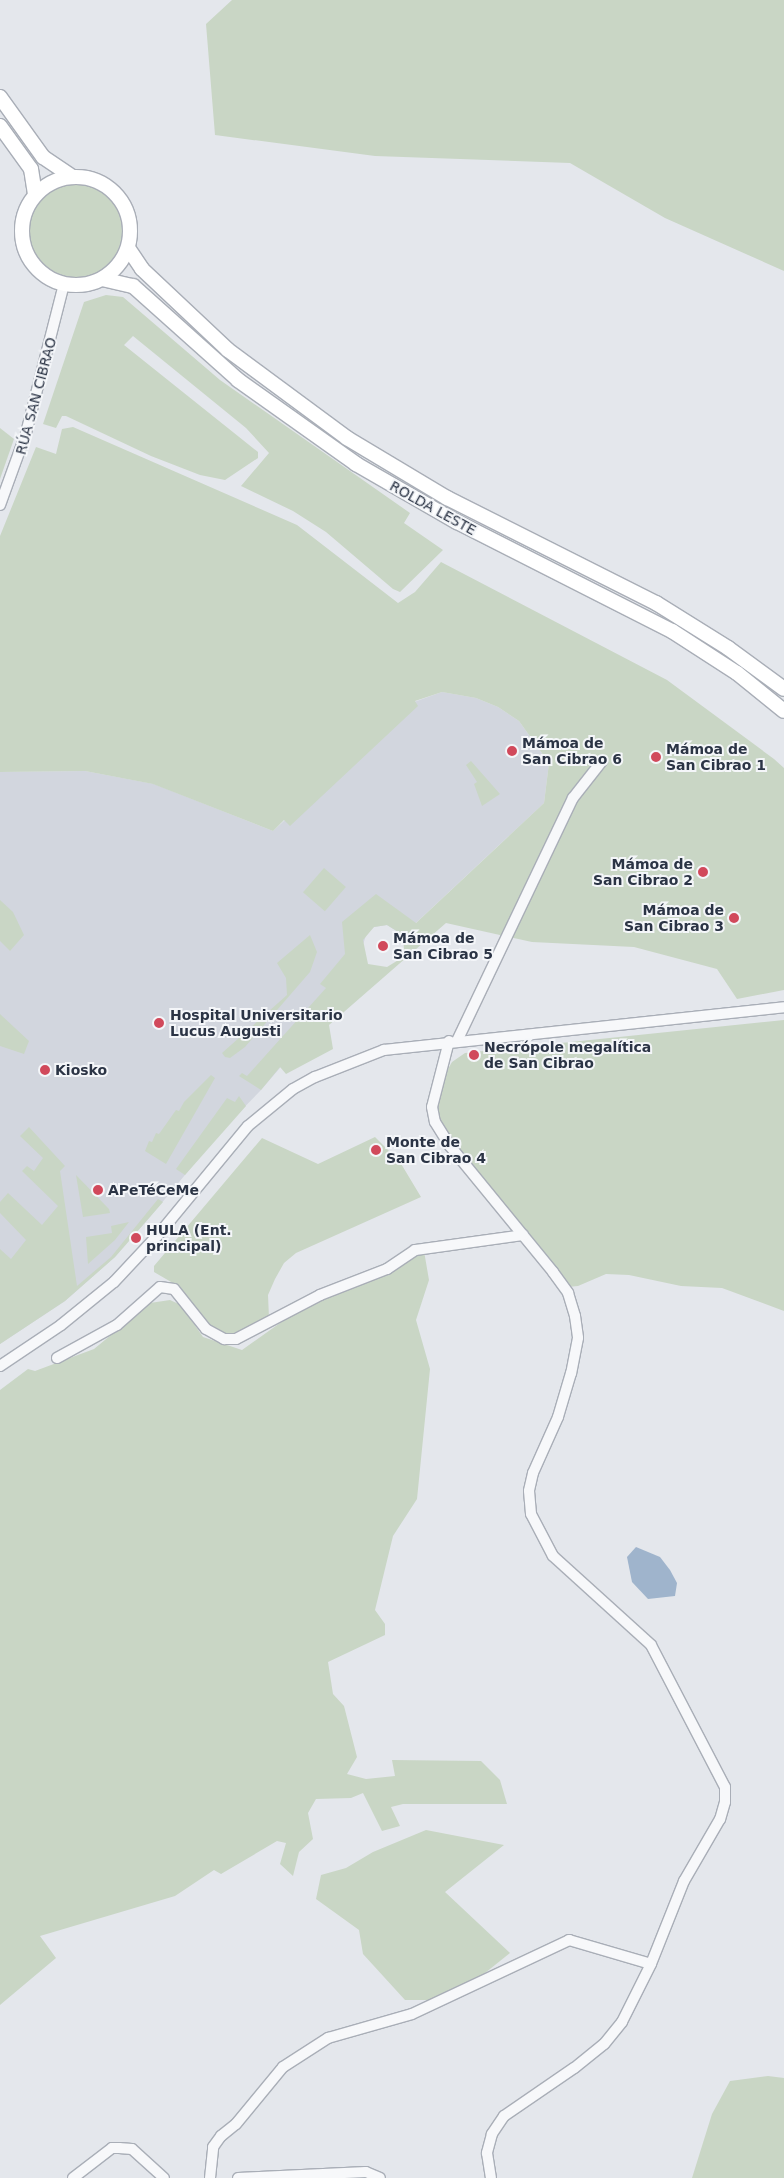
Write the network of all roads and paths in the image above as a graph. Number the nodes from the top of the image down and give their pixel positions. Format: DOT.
graph roads {
  1 [pos="0,97"];
  2 [pos="0,126"];
  3 [pos="71,176"];
  4 [pos="36,194"];
  5 [pos="128,248"];
  6 [pos="102,279"];
  7 [pos="64,284"];
  8 [pos="0,505"];
  9 [pos="784,689"];
  10 [pos="784,711"];
  11 [pos="602,761"];
  12 [pos="784,1006"];
  13 [pos="453,1041"];
  14 [pos="523,1235"];
  15 [pos="57,1358"];
  16 [pos="0,1366"];
  17 [pos="651,1964"];
  18 [pos="73,2178"];
  19 [pos="164,2178"];
  20 [pos="210,2178"];
  21 [pos="238,2178"];
  22 [pos="380,2178"];
  23 [pos="491,2178"];
  1 -- 3 [label="highway"];
  2 -- 4 [label="highway"];
  3 -- 4 [label="highway"];
  3 -- 5 [label="highway"];
  4 -- 7 [label="highway"];
  5 -- 6 [label="highway"];
  5 -- 9 [label="highway, ROLDA LESTE"];
  6 -- 7 [label="highway, ROLDA LESTE"];
  6 -- 10 [label="highway, ROLDA LESTE"];
  7 -- 8 [label="street, RÚA SAN CIBRAO"];
  11 -- 13 [label="street"];
  12 -- 13 [label="street"];
  13 -- 14 [label="street"];
  13 -- 16 [label="street"];
  14 -- 15 [label="street"];
  14 -- 17 [label="street"];
  17 -- 20 [label="street"];
  17 -- 23 [label="street"];
  18 -- 19 [label="street"];
  21 -- 22 [label="street"];
}
